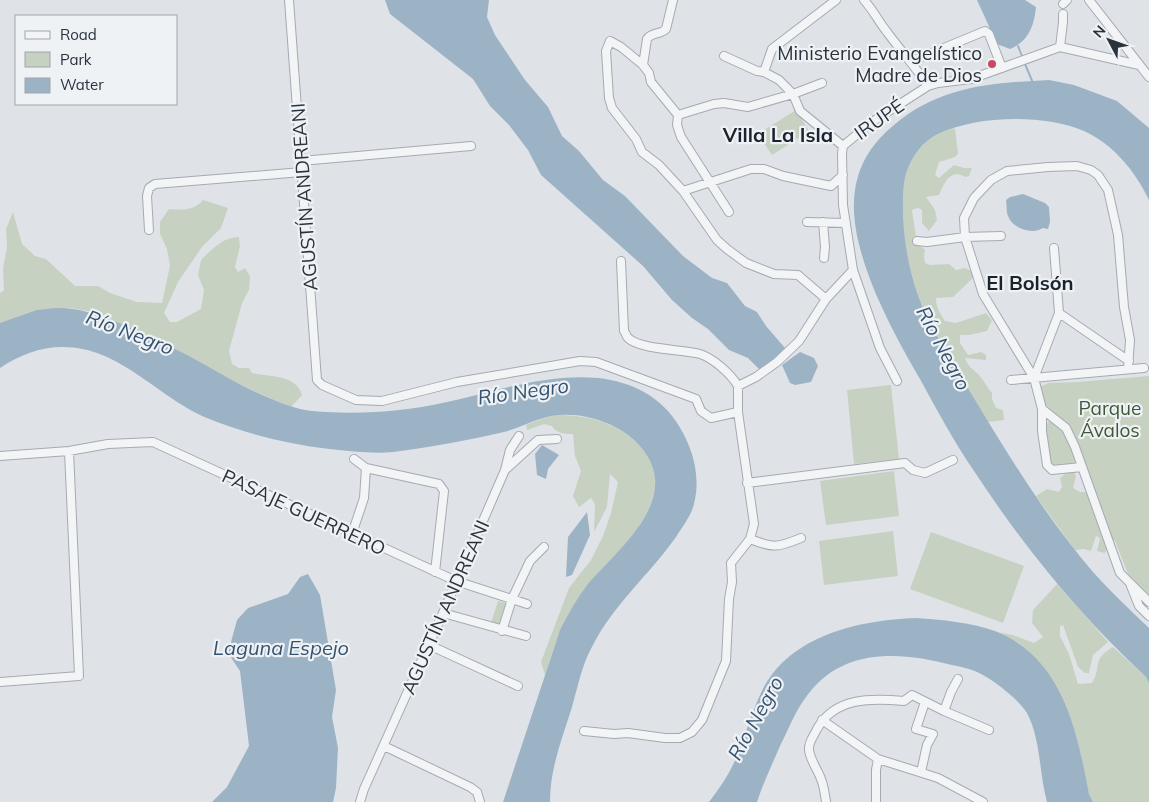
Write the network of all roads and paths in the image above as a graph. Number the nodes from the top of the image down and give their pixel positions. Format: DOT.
graph roads {
  1 [pos="289,0"];
  2 [pos="673,0"];
  3 [pos="820,0"];
  4 [pos="836,0"];
  5 [pos="864,0"];
  6 [pos="1089,0"];
  7 [pos="825,8"];
  8 [pos="1063,14"];
  9 [pos="1060,47"];
  10 [pos="724,56"];
  11 [pos="912,61"];
  12 [pos="1139,64"];
  13 [pos="643,65"];
  14 [pos="1002,68"];
  15 [pos="764,72"];
  16 [pos="1149,77"];
  17 [pos="822,82"];
  18 [pos="928,86"];
  19 [pos="793,94"];
  20 [pos="678,115"];
  21 [pos="471,146"];
  22 [pos="843,146"];
  23 [pos="301,161"];
  24 [pos="302,172"];
  25 [pos="843,175"];
  26 [pos="711,183"];
  27 [pos="683,191"];
  28 [pos="729,212"];
  29 [pos="807,222"];
  30 [pos="823,222"];
  31 [pos="846,223"];
  32 [pos="149,230"];
  33 [pos="1001,236"];
  34 [pos="966,237"];
  35 [pos="917,242"];
  36 [pos="1054,248"];
  37 [pos="824,258"];
  38 [pos="620,261"];
  39 [pos="853,270"];
  40 [pos="826,298"];
  41 [pos="1059,313"];
  42 [pos="1129,361"];
  43 [pos="1144,368"];
  44 [pos="1128,369"];
  45 [pos="1034,378"];
  46 [pos="1011,380"];
  47 [pos="897,381"];
  48 [pos="738,386"];
  49 [pos="1042,409"];
  50 [pos="738,412"];
  51 [pos="518,436"];
  52 [pos="557,439"];
  53 [pos="69,451"];
  54 [pos="0,456"];
  55 [pos="354,458"];
  56 [pos="953,460"];
  57 [pos="1082,467"];
  58 [pos="366,468"];
  59 [pos="505,470"];
  60 [pos="747,482"];
  61 [pos="352,534"];
  62 [pos="800,538"];
  63 [pos="750,539"];
  64 [pos="544,547"];
  65 [pos="436,572"];
  66 [pos="456,582"];
  67 [pos="1129,583"];
  68 [pos="512,599"];
  69 [pos="1149,602"];
  70 [pos="527,604"];
  71 [pos="443,613"];
  72 [pos="1149,616"];
  73 [pos="502,631"];
  74 [pos="526,636"];
  75 [pos="429,645"];
  76 [pos="958,679"];
  77 [pos="0,682"];
  78 [pos="518,686"];
  79 [pos="925,702"];
  80 [pos="944,711"];
  81 [pos="822,720"];
  82 [pos="988,730"];
  83 [pos="584,731"];
  84 [pos="384,746"];
  85 [pos="878,760"];
  86 [pos="922,772"];
  87 [pos="360,802"];
  88 [pos="480,802"];
  89 [pos="826,802"];
  90 [pos="876,802"];
  91 [pos="983,802"];
  1 -- 23 [label="street, AGUSTÍN ANDREANI"];
  2 -- 13 [label="street"];
  3 -- 7 [label="street"];
  4 -- 7 [label="street"];
  5 -- 11 [label="street"];
  6 -- 12 [label="street"];
  7 -- 15 [label="street"];
  8 -- 9 [label="street"];
  9 -- 12 [label="street"];
  9 -- 14 [label="street, IRUPÉ"];
  10 -- 15 [label="street"];
  11 -- 14 [label="street"];
  11 -- 18 [label="street"];
  12 -- 16 [label="street"];
  13 -- 20 [label="street"];
  13 -- 27 [label="street"];
  14 -- 18 [label="street, IRUPÉ"];
  15 -- 19 [label="street"];
  17 -- 19 [label="street"];
  18 -- 22 [label="street, IRUPÉ"];
  19 -- 20 [label="street"];
  19 -- 22 [label="street"];
  20 -- 26 [label="street"];
  21 -- 23 [label="street"];
  22 -- 25 [label="street, IRUPÉ"];
  23 -- 24 [label="street, AGUSTÍN ANDREANI"];
  24 -- 32 [label="street"];
  24 -- 50 [label="street, AGUSTÍN ANDREANI"];
  25 -- 26 [label="street"];
  25 -- 31 [label="street, IRUPÉ"];
  26 -- 27 [label="street"];
  26 -- 28 [label="street"];
  27 -- 40 [label="street"];
  29 -- 30 [label="street"];
  30 -- 31 [label="street"];
  30 -- 37 [label="street"];
  31 -- 39 [label="street, IRUPÉ"];
  33 -- 34 [label="street"];
  34 -- 35 [label="street"];
  34 -- 42 [label="street"];
  34 -- 45 [label="street"];
  36 -- 41 [label="street"];
  38 -- 48 [label="street"];
  39 -- 40 [label="street"];
  39 -- 47 [label="street, IRUPÉ"];
  40 -- 48 [label="street"];
  41 -- 42 [label="street"];
  41 -- 45 [label="street"];
  42 -- 44 [label="street"];
  43 -- 44 [label="street"];
  44 -- 45 [label="street"];
  45 -- 46 [label="street"];
  45 -- 49 [label="street"];
  48 -- 50 [label="street"];
  49 -- 57 [label="street"];
  49 -- 57 [label="street"];
  50 -- 60 [label="street"];
  51 -- 59 [label="street"];
  52 -- 59 [label="street, AGUSTÍN ANDREANI"];
  53 -- 54 [label="street"];
  53 -- 61 [label="street, PASAJE GUERRERO"];
  53 -- 77 [label="street"];
  55 -- 58 [label="street"];
  56 -- 60 [label="street"];
  57 -- 67 [label="street"];
  58 -- 61 [label="street"];
  58 -- 65 [label="street"];
  59 -- 66 [label="street, AGUSTÍN ANDREANI"];
  60 -- 63 [label="street"];
  61 -- 65 [label="street, PASAJE GUERRERO"];
  62 -- 63 [label="street"];
  63 -- 83 [label="street"];
  64 -- 68 [label="street"];
  65 -- 66 [label="street, PASAJE GUERRERO"];
  66 -- 68 [label="street, PASAJE GUERRERO"];
  66 -- 71 [label="street, AGUSTÍN ANDREANI"];
  67 -- 69 [label="street"];
  67 -- 72 [label="street"];
  68 -- 70 [label="street, PASAJE GUERRERO"];
  68 -- 73 [label="street"];
  71 -- 73 [label="street"];
  71 -- 75 [label="street, AGUSTÍN ANDREANI"];
  73 -- 74 [label="street"];
  75 -- 78 [label="street"];
  75 -- 84 [label="street, AGUSTÍN ANDREANI"];
  76 -- 80 [label="street"];
  79 -- 80 [label="street"];
  79 -- 81 [label="street"];
  79 -- 86 [label="street"];
  80 -- 82 [label="street"];
  81 -- 85 [label="street"];
  81 -- 89 [label="street"];
  84 -- 87 [label="street, AGUSTÍN ANDREANI"];
  84 -- 88 [label="street"];
  85 -- 86 [label="street"];
  85 -- 90 [label="street"];
  86 -- 91 [label="street"];
}
